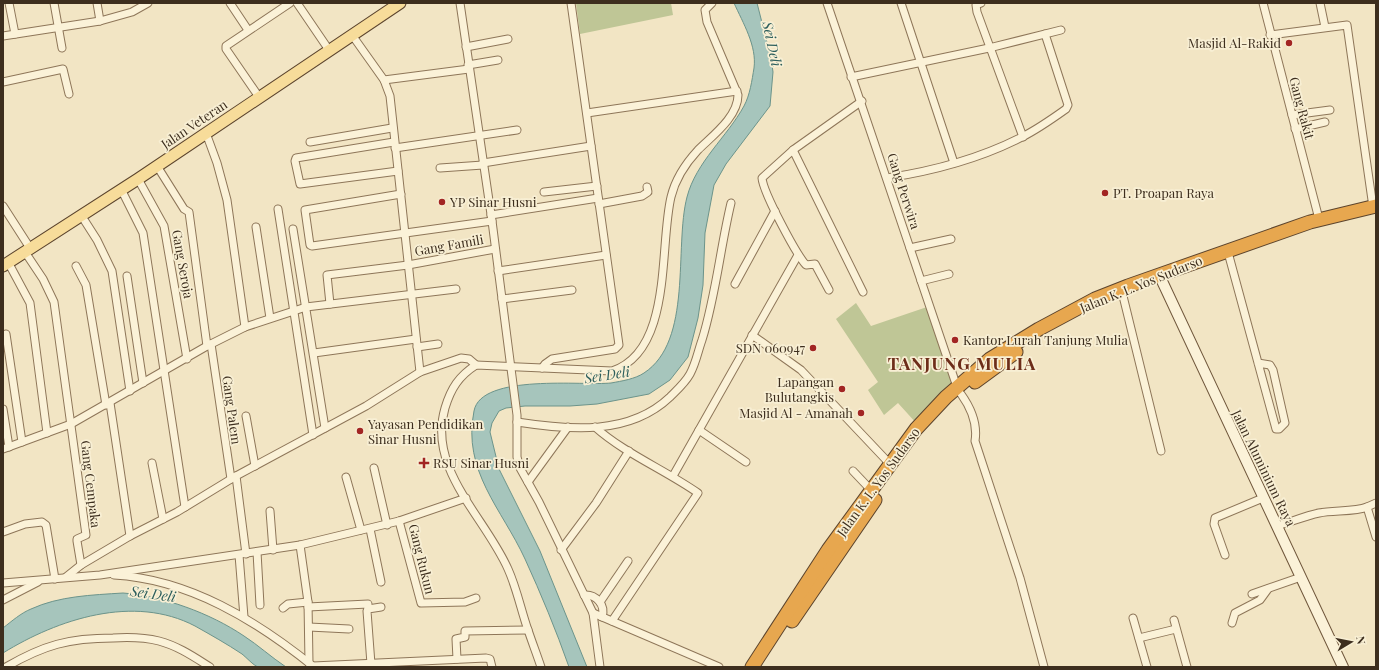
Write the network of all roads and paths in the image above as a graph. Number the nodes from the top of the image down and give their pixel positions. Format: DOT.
graph roads {
  1 [pos="10,3"];
  2 [pos="54,3"];
  3 [pos="97,3"];
  4 [pos="230,3"];
  5 [pos="290,3"];
  6 [pos="297,3"];
  7 [pos="400,3"];
  8 [pos="460,3"];
  9 [pos="571,3"];
  10 [pos="712,3"];
  11 [pos="827,3"];
  12 [pos="901,3"];
  13 [pos="1263,3"];
  14 [pos="1320,3"];
  15 [pos="144,4"];
  16 [pos="978,4"];
  17 [pos="100,21"];
  18 [pos="58,27"];
  19 [pos="1325,27"];
  20 [pos="248,30"];
  21 [pos="1061,30"];
  22 [pos="14,34"];
  23 [pos="1045,34"];
  24 [pos="352,35"];
  25 [pos="1270,35"];
  26 [pos="3,36"];
  27 [pos="508,39"];
  28 [pos="466,47"];
  29 [pos="62,48"];
  30 [pos="989,48"];
  31 [pos="329,50"];
  32 [pos="498,60"];
  33 [pos="921,63"];
  34 [pos="468,67"];
  35 [pos="851,77"];
  36 [pos="384,80"];
  37 [pos="3,82"];
  38 [pos="737,91"];
  39 [pos="69,94"];
  40 [pos="259,97"];
  41 [pos="862,101"];
  42 [pos="1330,110"];
  43 [pos="587,113"];
  44 [pos="1292,115"];
  45 [pos="1325,122"];
  46 [pos="392,128"];
  47 [pos="1295,129"];
  48 [pos="517,130"];
  49 [pos="206,133"];
  50 [pos="479,135"];
  51 [pos="1023,137"];
  52 [pos="310,142"];
  53 [pos="395,145"];
  54 [pos="591,146"];
  55 [pos="792,150"];
  56 [pos="954,163"];
  57 [pos="483,164"];
  58 [pos="157,166"];
  59 [pos="440,168"];
  60 [pos="398,171"];
  61 [pos="138,178"];
  62 [pos="888,178"];
  63 [pos="597,186"];
  64 [pos="647,187"];
  65 [pos="121,189"];
  66 [pos="544,192"];
  67 [pos="401,194"];
  68 [pos="599,201"];
  69 [pos="731,203"];
  70 [pos="3,206"];
  71 [pos="278,209"];
  72 [pos="1375,209"];
  73 [pos="775,211"];
  74 [pos="81,215"];
  75 [pos="491,218"];
  76 [pos="1319,219"];
  77 [pos="256,227"];
  78 [pos="293,229"];
  79 [pos="405,233"];
  80 [pos="950,238"];
  81 [pos="495,248"];
  82 [pos="910,248"];
  83 [pos="27,250"];
  84 [pos="606,255"];
  85 [pos="798,255"];
  86 [pos="1229,256"];
  87 [pos="6,264"];
  88 [pos="408,265"];
  89 [pos="76,266"];
  90 [pos="498,271"];
  91 [pos="950,274"];
  92 [pos="127,276"];
  93 [pos="1160,277"];
  94 [pos="921,281"];
  95 [pos="735,284"];
  96 [pos="456,289"];
  97 [pos="572,290"];
  98 [pos="829,290"];
  99 [pos="863,292"];
  100 [pos="410,295"];
  101 [pos="1123,296"];
  102 [pos="502,299"];
  103 [pos="330,304"];
  104 [pos="306,307"];
  105 [pos="292,311"];
  106 [pos="270,318"];
  107 [pos="246,327"];
  108 [pos="6,334"];
  109 [pos="752,335"];
  110 [pos="416,339"];
  111 [pos="438,344"];
  112 [pos="209,345"];
  113 [pos="416,347"];
  114 [pos="314,353"];
  115 [pos="187,359"];
  116 [pos="1258,364"];
  117 [pos="476,365"];
  118 [pos="510,366"];
  119 [pos="542,368"];
  120 [pos="164,371"];
  121 [pos="420,372"];
  122 [pos="143,383"];
  123 [pos="959,390"];
  124 [pos="130,391"];
  125 [pos="108,404"];
  126 [pos="3,409"];
  127 [pos="246,416"];
  128 [pos="517,419"];
  129 [pos="71,424"];
  130 [pos="595,426"];
  131 [pos="568,427"];
  132 [pos="325,428"];
  133 [pos="699,430"];
  134 [pos="47,433"];
  135 [pos="313,435"];
  136 [pos="22,442"];
  137 [pos="6,448"];
  138 [pos="629,451"];
  139 [pos="1161,451"];
  140 [pos="746,462"];
  141 [pos="152,463"];
  142 [pos="889,463"];
  143 [pos="255,466"];
  144 [pos="374,468"];
  145 [pos="853,471"];
  146 [pos="673,476"];
  147 [pos="346,477"];
  148 [pos="234,478"];
  149 [pos="528,482"];
  150 [pos="871,490"];
  151 [pos="466,498"];
  152 [pos="1263,498"];
  153 [pos="1376,503"];
  154 [pos="1367,506"];
  155 [pos="185,507"];
  156 [pos="270,511"];
  157 [pos="162,519"];
  158 [pos="400,521"];
  159 [pos="387,525"];
  160 [pos="1277,526"];
  161 [pos="370,529"];
  162 [pos="361,530"];
  163 [pos="3,532"];
  164 [pos="130,536"];
  165 [pos="1376,537"];
  166 [pos="300,545"];
  167 [pos="273,550"];
  168 [pos="562,550"];
  169 [pos="257,552"];
  170 [pos="246,554"];
  171 [pos="239,555"];
  172 [pos="1225,555"];
  173 [pos="628,561"];
  174 [pos="81,565"];
  175 [pos="100,575"];
  176 [pos="65,577"];
  177 [pos="1301,577"];
  178 [pos="55,579"];
  179 [pos="39,581"];
  180 [pos="381,582"];
  181 [pos="3,583"];
  182 [pos="1268,589"];
  183 [pos="1252,594"];
  184 [pos="584,595"];
  185 [pos="476,598"];
  186 [pos="3,600"];
  187 [pos="600,602"];
  188 [pos="308,604"];
  189 [pos="260,605"];
  190 [pos="380,607"];
  191 [pos="283,608"];
  192 [pos="368,609"];
  193 [pos="593,613"];
  194 [pos="244,617"];
  195 [pos="602,617"];
  196 [pos="1133,618"];
  197 [pos="1174,620"];
  198 [pos="612,622"];
  199 [pos="1232,623"];
  200 [pos="309,627"];
  201 [pos="349,629"];
  202 [pos="1176,629"];
  203 [pos="528,630"];
  204 [pos="1139,638"];
  205 [pos="429,659"];
  206 [pos="460,659"];
  207 [pos="371,664"];
  208 [pos="312,665"];
  209 [pos="6,667"];
  210 [pos="210,667"];
  211 [pos="430,667"];
  212 [pos="464,667"];
  213 [pos="492,667"];
  214 [pos="542,667"];
  215 [pos="600,667"];
  216 [pos="719,667"];
  217 [pos="752,667"];
  218 [pos="761,667"];
  219 [pos="1044,667"];
  220 [pos="1147,667"];
  221 [pos="1187,667"];
  222 [pos="1343,667"];
  1 -- 22 [label="street"];
  2 -- 18 [label="street"];
  3 -- 17 [label="street"];
  4 -- 20 [label="street"];
  5 -- 20 [label="street"];
  6 -- 31 [label="street"];
  7 -- 24 [label="main road, Jalan Veteran"];
  8 -- 28 [label="street"];
  9 -- 43 [label="street"];
  10 -- 38 [label="street"];
  11 -- 35 [label="street, Gang Perwira"];
  12 -- 33 [label="street"];
  13 -- 25 [label="street, Gang Rakit"];
  14 -- 19 [label="street"];
  15 -- 17 [label="street"];
  16 -- 30 [label="street"];
  17 -- 18 [label="street"];
  18 -- 22 [label="street"];
  18 -- 29 [label="street"];
  19 -- 25 [label="street"];
  19 -- 72 [label="street"];
  20 -- 40 [label="street"];
  21 -- 23 [label="street"];
  22 -- 26 [label="street"];
  23 -- 30 [label="street"];
  23 -- 51 [label="street"];
  24 -- 31 [label="main road, Jalan Veteran"];
  24 -- 36 [label="street"];
  25 -- 44 [label="street, Gang Rakit"];
  27 -- 28 [label="street"];
  28 -- 34 [label="street"];
  30 -- 33 [label="street"];
  30 -- 51 [label="street"];
  31 -- 40 [label="main road, Jalan Veteran"];
  32 -- 34 [label="street"];
  33 -- 35 [label="street"];
  33 -- 56 [label="street"];
  34 -- 36 [label="street"];
  34 -- 50 [label="street"];
  35 -- 41 [label="street, Gang Perwira"];
  36 -- 46 [label="street"];
  37 -- 39 [label="street"];
  38 -- 43 [label="street"];
  38 -- 119 [label="street"];
  40 -- 49 [label="main road, Jalan Veteran"];
  41 -- 55 [label="street"];
  41 -- 62 [label="street, Gang Perwira"];
  42 -- 44 [label="street"];
  43 -- 54 [label="street"];
  44 -- 47 [label="street, Gang Rakit"];
  45 -- 47 [label="street"];
  46 -- 52 [label="street"];
  46 -- 53 [label="street"];
  47 -- 76 [label="street, Gang Rakit"];
  48 -- 50 [label="street"];
  49 -- 58 [label="main road, Jalan Veteran"];
  49 -- 107 [label="street"];
  50 -- 53 [label="street"];
  50 -- 57 [label="street"];
  51 -- 56 [label="street"];
  53 -- 60 [label="street"];
  53 -- 60 [label="street"];
  54 -- 57 [label="street"];
  54 -- 63 [label="street"];
  55 -- 73 [label="street"];
  55 -- 99 [label="street"];
  56 -- 62 [label="street"];
  57 -- 59 [label="street"];
  57 -- 75 [label="street"];
  58 -- 61 [label="main road, Jalan Veteran"];
  58 -- 112 [label="street, Gang Palem"];
  60 -- 67 [label="street"];
  61 -- 65 [label="main road, Jalan Veteran"];
  61 -- 115 [label="street, Gang Seroja"];
  62 -- 82 [label="street, Gang Perwira"];
  63 -- 66 [label="street"];
  63 -- 68 [label="street"];
  64 -- 68 [label="street"];
  65 -- 74 [label="main road, Jalan Veteran"];
  65 -- 120 [label="street"];
  67 -- 79 [label="street"];
  67 -- 79 [label="street"];
  68 -- 75 [label="street"];
  68 -- 84 [label="street"];
  69 -- 130 [label="street"];
  70 -- 83 [label="street"];
  71 -- 105 [label="street"];
  72 -- 76 [label="highway, Jalan K. L. Yos Sudarso"];
  72 -- 86 [label="highway, Jalan K. L. Yos Sudarso"];
  73 -- 85 [label="street"];
  73 -- 95 [label="street"];
  74 -- 83 [label="main road, Jalan Veteran"];
  74 -- 124 [label="street"];
  75 -- 79 [label="street"];
  75 -- 81 [label="street"];
  76 -- 93 [label="highway, Jalan K. L. Yos Sudarso"];
  77 -- 106 [label="street"];
  78 -- 104 [label="street"];
  79 -- 88 [label="street"];
  80 -- 82 [label="street"];
  81 -- 88 [label="street, Gang Famili"];
  81 -- 90 [label="street"];
  82 -- 94 [label="street, Gang Perwira"];
  83 -- 87 [label="main road, Jalan Veteran"];
  83 -- 129 [label="street"];
  84 -- 90 [label="street"];
  84 -- 119 [label="street"];
  85 -- 98 [label="street"];
  85 -- 109 [label="street"];
  86 -- 93 [label="highway, Jalan K. L. Yos Sudarso"];
  86 -- 116 [label="street"];
  87 -- 134 [label="street"];
  88 -- 100 [label="street"];
  88 -- 103 [label="street, Gang Famili"];
  89 -- 125 [label="street"];
  90 -- 102 [label="street"];
  91 -- 94 [label="street"];
  92 -- 122 [label="street"];
  93 -- 101 [label="highway, Jalan K. L. Yos Sudarso"];
  93 -- 123 [label="highway, Jalan K. L. Yos Sudarso"];
  93 -- 152 [label="main road, Jalan Aluminium Raya"];
  94 -- 123 [label="street, Gang Perwira"];
  96 -- 100 [label="street"];
  97 -- 102 [label="street"];
  100 -- 103 [label="street"];
  100 -- 110 [label="street"];
  101 -- 123 [label="highway, Jalan K. L. Yos Sudarso"];
  101 -- 139 [label="street"];
  102 -- 118 [label="street"];
  103 -- 104 [label="street"];
  104 -- 105 [label="street"];
  104 -- 114 [label="street"];
  105 -- 106 [label="street"];
  105 -- 135 [label="street"];
  106 -- 107 [label="street"];
  107 -- 112 [label="street"];
  108 -- 136 [label="street"];
  109 -- 133 [label="street"];
  109 -- 142 [label="street"];
  110 -- 113 [label="street"];
  110 -- 114 [label="street"];
  111 -- 113 [label="street"];
  112 -- 115 [label="street"];
  112 -- 148 [label="street, Gang Palem"];
  113 -- 121 [label="street"];
  114 -- 132 [label="street"];
  115 -- 120 [label="street"];
  116 -- 116 [label="street"];
  117 -- 118 [label="street"];
  117 -- 121 [label="street"];
  117 -- 151 [label="street"];
  118 -- 119 [label="street"];
  118 -- 128 [label="street"];
  120 -- 122 [label="street"];
  120 -- 155 [label="street"];
  121 -- 132 [label="street"];
  122 -- 124 [label="street"];
  123 -- 142 [label="highway, Jalan K. L. Yos Sudarso"];
  123 -- 218 [label="highway, Jalan K. L. Yos Sudarso"];
  123 -- 219 [label="street, Gang Perwira"];
  124 -- 125 [label="street"];
  125 -- 129 [label="street"];
  125 -- 164 [label="street"];
  126 -- 137 [label="street"];
  127 -- 143 [label="street"];
  128 -- 131 [label="street"];
  128 -- 149 [label="street"];
  129 -- 134 [label="street"];
  129 -- 174 [label="street, Gang Cempaka"];
  130 -- 131 [label="street"];
  130 -- 138 [label="street"];
  131 -- 149 [label="street"];
  132 -- 135 [label="street"];
  133 -- 140 [label="street"];
  133 -- 146 [label="street"];
  134 -- 136 [label="street"];
  135 -- 143 [label="street"];
  136 -- 137 [label="street"];
  138 -- 146 [label="street"];
  138 -- 168 [label="street"];
  141 -- 157 [label="street"];
  142 -- 150 [label="highway, Jalan K. L. Yos Sudarso"];
  143 -- 148 [label="street"];
  144 -- 159 [label="street"];
  145 -- 150 [label="street"];
  146 -- 198 [label="street"];
  147 -- 162 [label="street"];
  148 -- 155 [label="street"];
  148 -- 170 [label="street, Gang Palem"];
  149 -- 168 [label="street"];
  150 -- 217 [label="highway, Jalan K. L. Yos Sudarso"];
  151 -- 158 [label="street"];
  151 -- 203 [label="street"];
  152 -- 160 [label="main road, Jalan Aluminium Raya"];
  152 -- 172 [label="street"];
  153 -- 154 [label="street"];
  154 -- 160 [label="street"];
  154 -- 165 [label="street"];
  155 -- 157 [label="street"];
  156 -- 167 [label="street"];
  157 -- 164 [label="street"];
  158 -- 159 [label="street"];
  158 -- 185 [label="street, Gang Rukun"];
  159 -- 161 [label="street"];
  160 -- 177 [label="main road, Jalan Aluminium Raya"];
  161 -- 162 [label="street"];
  161 -- 180 [label="street"];
  162 -- 166 [label="street"];
  163 -- 178 [label="street"];
  164 -- 174 [label="street"];
  166 -- 167 [label="street"];
  166 -- 188 [label="street"];
  167 -- 169 [label="street"];
  168 -- 184 [label="street"];
  169 -- 170 [label="street"];
  169 -- 189 [label="street"];
  170 -- 171 [label="street"];
  171 -- 175 [label="street"];
  171 -- 194 [label="street"];
  173 -- 187 [label="street"];
  174 -- 176 [label="street"];
  175 -- 176 [label="street"];
  175 -- 194 [label="street"];
  176 -- 178 [label="street"];
  177 -- 182 [label="street"];
  177 -- 222 [label="main road, Jalan Aluminium Raya"];
  178 -- 179 [label="street"];
  179 -- 181 [label="street"];
  179 -- 186 [label="street"];
  182 -- 183 [label="street"];
  182 -- 199 [label="street"];
  184 -- 187 [label="street"];
  184 -- 193 [label="street"];
  187 -- 195 [label="street"];
  188 -- 191 [label="street"];
  188 -- 192 [label="street"];
  188 -- 200 [label="street"];
  190 -- 192 [label="street"];
  192 -- 207 [label="street"];
  193 -- 195 [label="street"];
  193 -- 215 [label="street"];
  194 -- 208 [label="street"];
  195 -- 198 [label="street"];
  196 -- 204 [label="street"];
  197 -- 202 [label="street"];
  198 -- 216 [label="street"];
  200 -- 201 [label="street"];
  200 -- 208 [label="street"];
  202 -- 204 [label="street"];
  202 -- 221 [label="street"];
  203 -- 206 [label="street"];
  203 -- 214 [label="street"];
  204 -- 220 [label="street"];
  205 -- 206 [label="street"];
  205 -- 207 [label="street"];
  205 -- 211 [label="street"];
  206 -- 212 [label="street"];
  206 -- 213 [label="street"];
  207 -- 208 [label="street"];
  209 -- 210 [label="street"];
}
